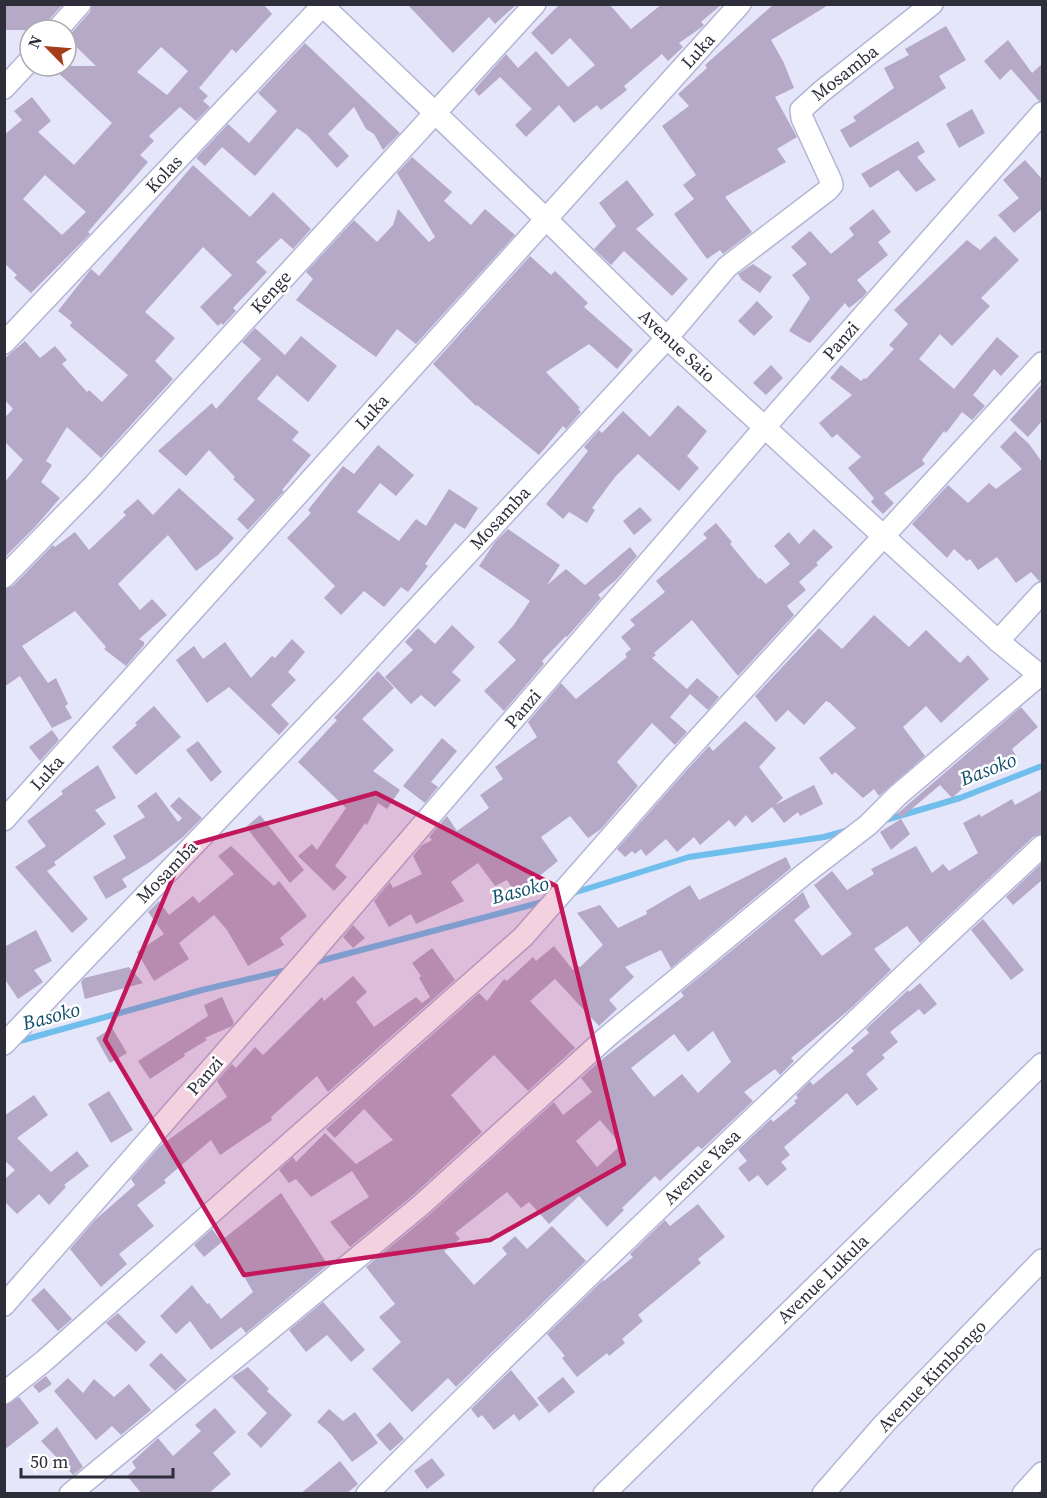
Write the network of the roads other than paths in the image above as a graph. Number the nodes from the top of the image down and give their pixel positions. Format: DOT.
graph roads {
  1 [pos="80,4"];
  2 [pos="535,4"];
  3 [pos="740,4"];
  4 [pos="932,4"];
  5 [pos="323,5"];
  6 [pos="68,18"];
  7 [pos="18,73"];
  8 [pos="4,88"];
  9 [pos="434,113"];
  10 [pos="1042,113"];
  11 [pos="546,219"];
  12 [pos="667,338"];
  13 [pos="4,344"];
  14 [pos="1042,363"];
  15 [pos="765,427"];
  16 [pos="885,537"];
  17 [pos="4,578"];
  18 [pos="1042,593"];
  19 [pos="998,641"];
  20 [pos="1042,675"];
  21 [pos="4,820"];
  22 [pos="1042,846"];
  23 [pos="4,1044"];
  24 [pos="1042,1064"];
  25 [pos="1042,1260"];
  26 [pos="4,1305"];
  27 [pos="4,1393"];
  28 [pos="1042,1473"];
  29 [pos="70,1494"];
  30 [pos="367,1494"];
  31 [pos="604,1494"];
  32 [pos="823,1494"];
  33 [pos="1023,1494"];
  1 -- 6 [label="street"];
  2 -- 9 [label="street, Kenge"];
  3 -- 11 [label="street, Luka"];
  4 -- 12 [label="street, Mosamba"];
  5 -- 9 [label="street, Avenue Saio"];
  5 -- 13 [label="street, Kolas"];
  7 -- 8 [label="street"];
  9 -- 11 [label="street, Avenue Saio"];
  9 -- 17 [label="street, Kenge"];
  10 -- 15 [label="street, Panzi"];
  11 -- 12 [label="street, Avenue Saio"];
  11 -- 21 [label="street, Luka"];
  12 -- 15 [label="street, Avenue Saio"];
  12 -- 23 [label="street, Mosamba"];
  14 -- 16 [label="street"];
  15 -- 16 [label="street, Avenue Saio"];
  15 -- 26 [label="street, Panzi"];
  16 -- 19 [label="street, Avenue Saio"];
  16 -- 27 [label="street"];
  18 -- 19 [label="street"];
  19 -- 20 [label="street, Avenue Saio"];
  20 -- 29 [label="street"];
  22 -- 30 [label="street, Avenue Yasa"];
  24 -- 31 [label="street, Avenue Lukula"];
  25 -- 32 [label="street, Avenue Kimbongo"];
  28 -- 33 [label="street"];
}
